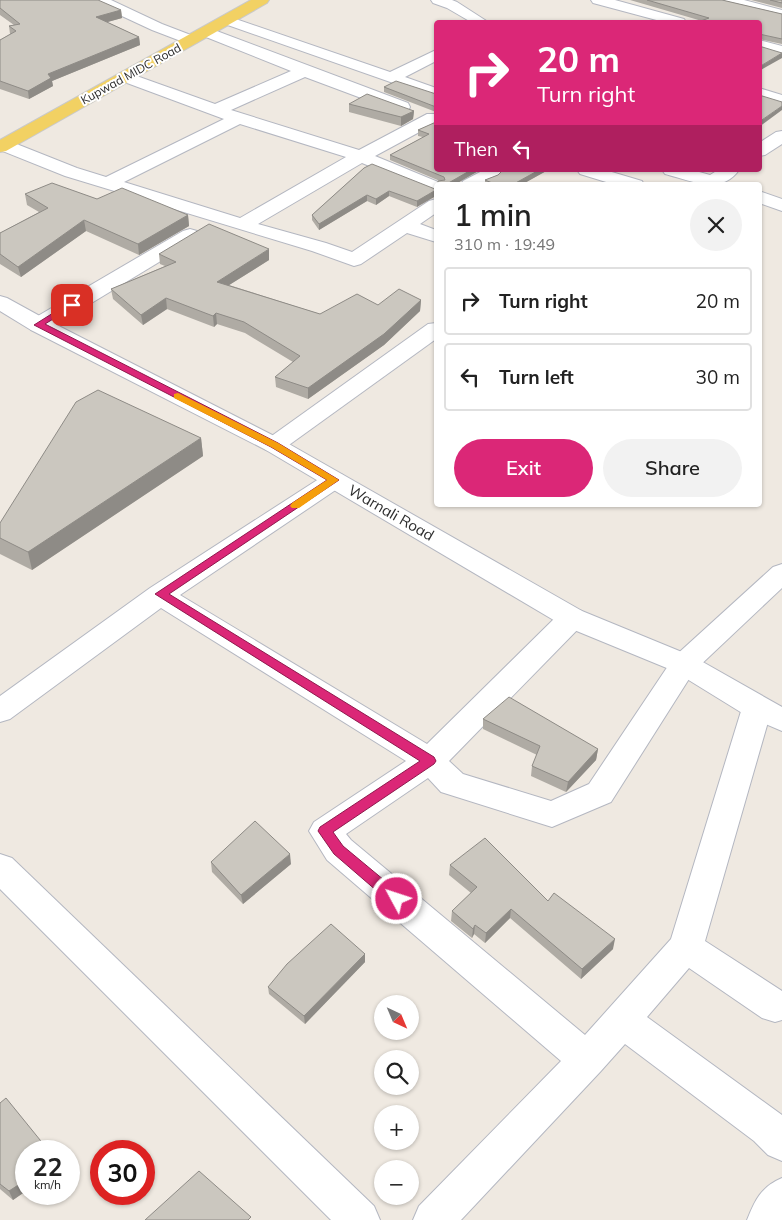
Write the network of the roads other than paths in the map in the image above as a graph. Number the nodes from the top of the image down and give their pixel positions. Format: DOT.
graph roads {
  1 [pos="99,0"];
  2 [pos="262,0"];
  3 [pos="438,0"];
  4 [pos="598,0"];
  5 [pos="727,0"];
  6 [pos="782,14"];
  7 [pos="227,20"];
  8 [pos="478,20"];
  9 [pos="672,20"];
  10 [pos="199,36"];
  11 [pos="762,46"];
  12 [pos="782,51"];
  13 [pos="434,56"];
  14 [pos="305,71"];
  15 [pos="125,77"];
  16 [pos="392,77"];
  17 [pos="434,92"];
  18 [pos="762,94"];
  19 [pos="782,100"];
  20 [pos="216,110"];
  21 [pos="239,118"];
  22 [pos="434,119"];
  23 [pos="0,127"];
  24 [pos="782,136"];
  25 [pos="7,143"];
  26 [pos="762,149"];
  27 [pos="361,156"];
  28 [pos="493,172"];
  29 [pos="605,172"];
  30 [pos="728,172"];
  31 [pos="653,177"];
  32 [pos="475,182"];
  33 [pos="708,182"];
  34 [pos="720,182"];
  35 [pos="108,183"];
  36 [pos="434,187"];
  37 [pos="762,198"];
  38 [pos="782,205"];
  39 [pos="434,207"];
  40 [pos="220,218"];
  41 [pos="242,225"];
  42 [pos="405,226"];
  43 [pos="434,235"];
  44 [pos="0,302"];
  45 [pos="39,325"];
  46 [pos="433,335"];
  47 [pos="274,445"];
  48 [pos="334,480"];
  49 [pos="782,573"];
  50 [pos="160,594"];
  51 [pos="572,618"];
  52 [pos="684,664"];
  53 [pos="0,711"];
  54 [pos="770,714"];
  55 [pos="430,761"];
  56 [pos="0,868"];
  57 [pos="686,947"];
  58 [pos="775,1006"];
  59 [pos="622,1020"];
  60 [pos="587,1060"];
  61 [pos="782,1142"];
  62 [pos="782,1198"];
  63 [pos="360,1220"];
  64 [pos="434,1220"];
  65 [pos="767,1220"];
  1 -- 10 [label="street"];
  2 -- 7 [label="main road, Kupwad MIDC Road"];
  3 -- 8 [label="street"];
  4 -- 9 [label="street"];
  5 -- 6 [label="street"];
  7 -- 10 [label="main road, Kupwad MIDC Road"];
  7 -- 16 [label="street"];
  10 -- 14 [label="street"];
  10 -- 15 [label="main road, Kupwad MIDC Road"];
  11 -- 12 [label="street"];
  13 -- 16 [label="street"];
  14 -- 20 [label="street"];
  14 -- 22 [label="street"];
  15 -- 20 [label="street"];
  15 -- 25 [label="main road, Kupwad MIDC Road"];
  16 -- 17 [label="street"];
  18 -- 19 [label="street"];
  20 -- 21 [label="street"];
  21 -- 27 [label="street"];
  21 -- 35 [label="street"];
  22 -- 27 [label="street"];
  23 -- 25 [label="street"];
  24 -- 26 [label="street"];
  25 -- 35 [label="street"];
  27 -- 36 [label="street"];
  27 -- 41 [label="street"];
  28 -- 32 [label="street"];
  29 -- 31 [label="street"];
  30 -- 34 [label="street"];
  31 -- 33 [label="street"];
  35 -- 40 [label="street"];
  37 -- 38 [label="street"];
  39 -- 42 [label="street"];
  40 -- 41 [label="street"];
  40 -- 45 [label="street"];
  41 -- 42 [label="street"];
  42 -- 43 [label="street"];
  44 -- 45 [label="street, Warnali Road"];
  45 -- 47 [label="street, Warnali Road"];
  46 -- 47 [label="street"];
  47 -- 48 [label="street, Warnali Road"];
  48 -- 50 [label="street"];
  48 -- 51 [label="street, Warnali Road"];
  49 -- 52 [label="street"];
  50 -- 53 [label="street"];
  50 -- 55 [label="street"];
  51 -- 52 [label="street, Warnali Road"];
  51 -- 55 [label="street"];
  52 -- 54 [label="street, Warnali Road"];
  52 -- 55 [label="street"];
  54 -- 57 [label="street"];
  55 -- 60 [label="street"];
  56 -- 63 [label="street"];
  57 -- 58 [label="street"];
  57 -- 59 [label="street"];
  59 -- 60 [label="street"];
  59 -- 61 [label="street"];
  60 -- 64 [label="street"];
  62 -- 65 [label="street"];
}
